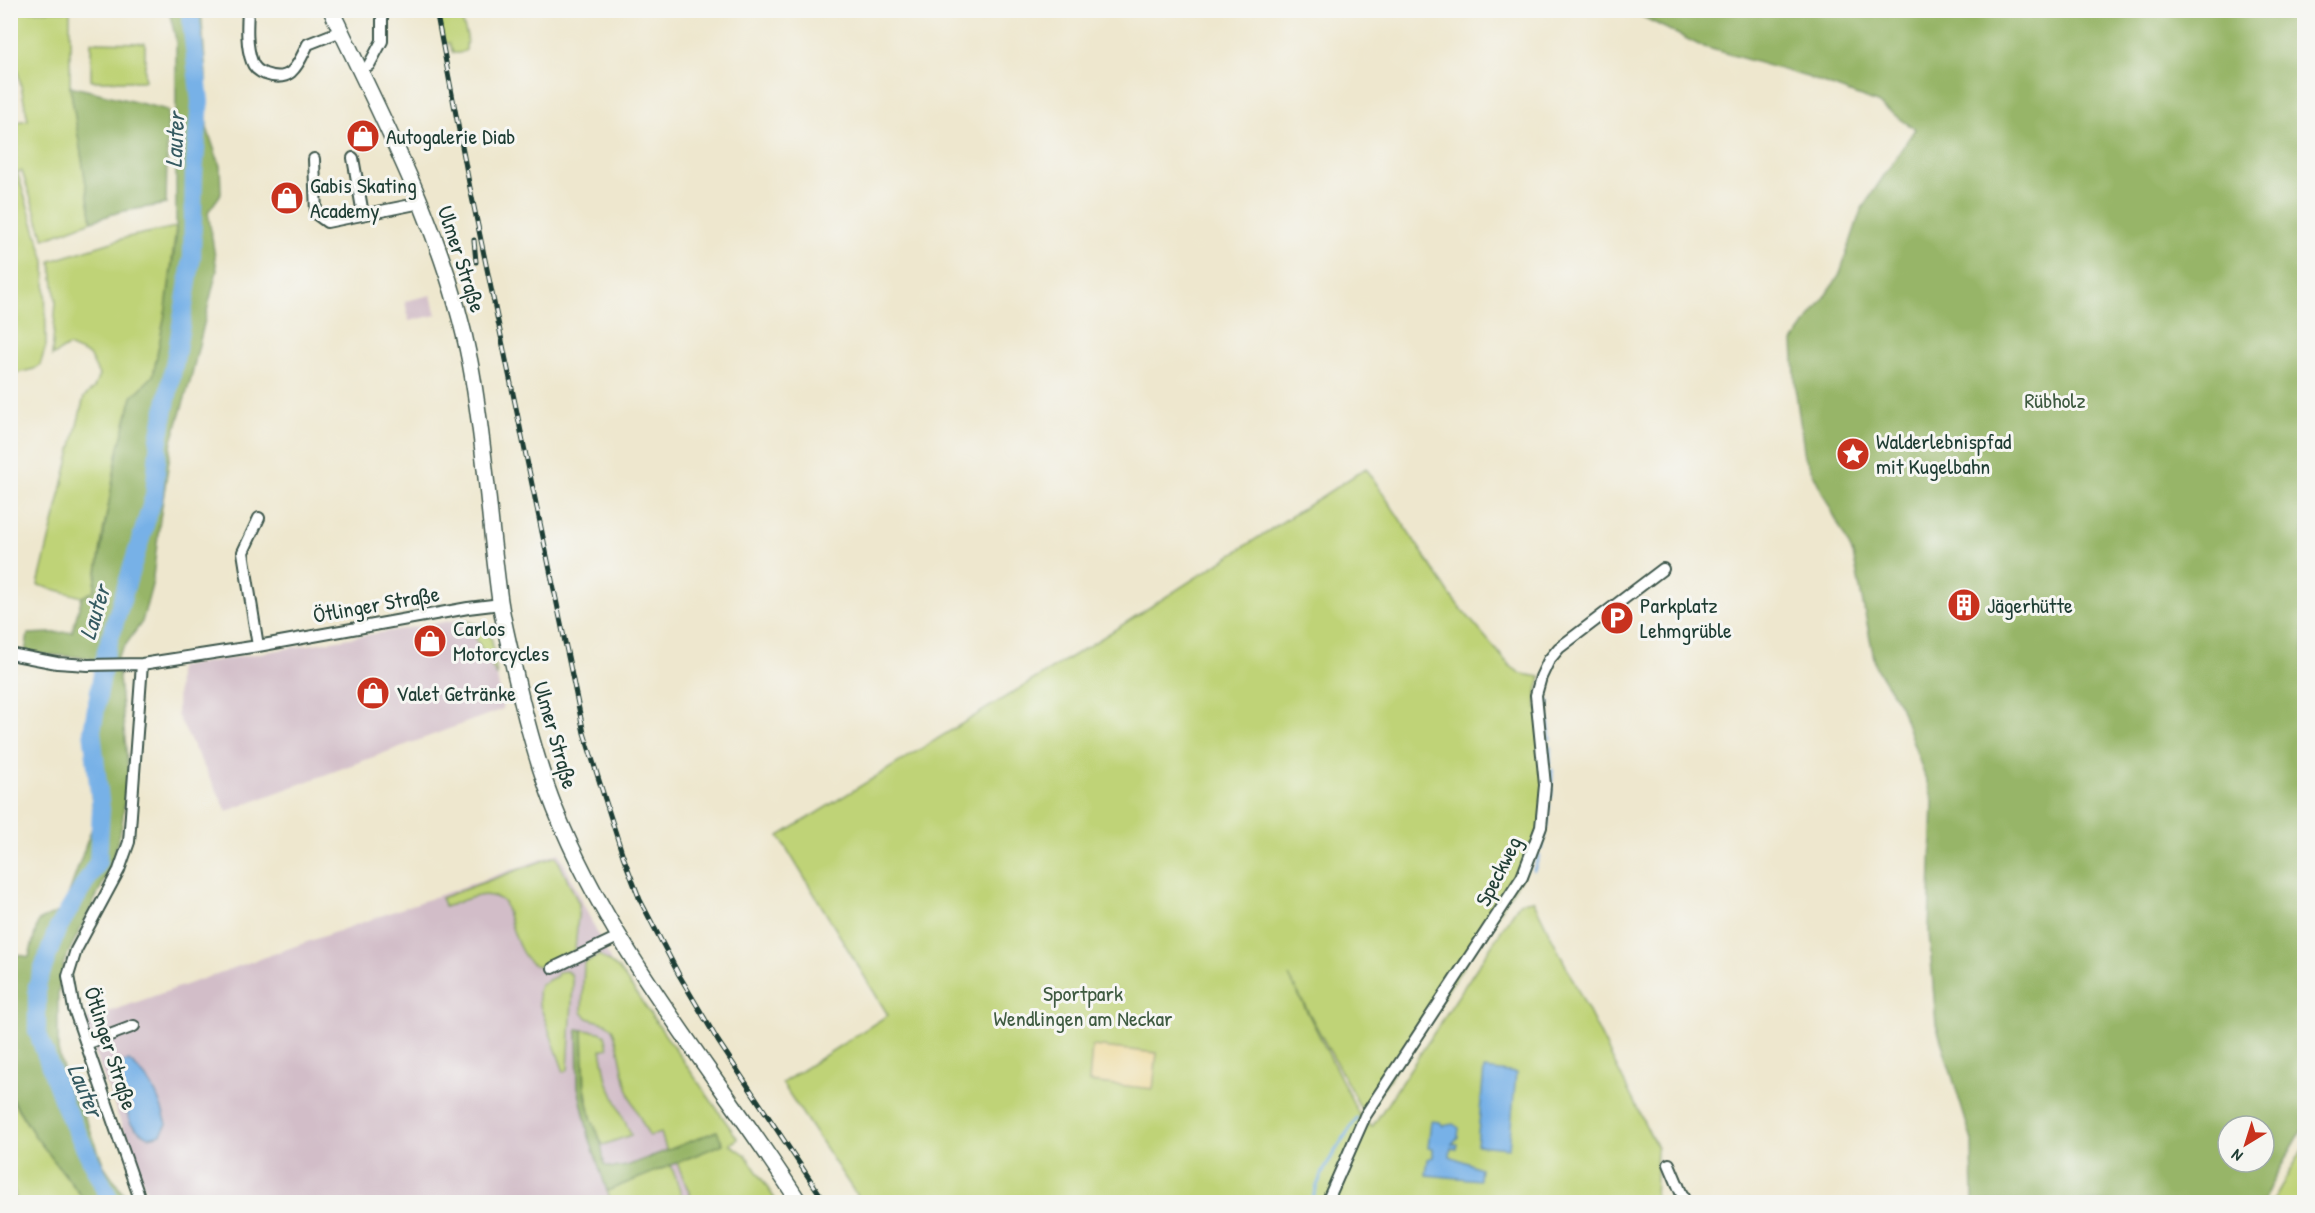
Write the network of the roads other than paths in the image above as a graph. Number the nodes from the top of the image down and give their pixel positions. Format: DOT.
graph roads {
  1 [pos="248,10"];
  2 [pos="331,10"];
  3 [pos="382,10"];
  4 [pos="340,31"];
  5 [pos="369,65"];
  6 [pos="353,158"];
  7 [pos="314,159"];
  8 [pos="421,203"];
  9 [pos="363,214"];
  10 [pos="259,518"];
  11 [pos="1663,569"];
  12 [pos="501,604"];
  13 [pos="258,646"];
  14 [pos="10,654"];
  15 [pos="142,664"];
  16 [pos="618,937"];
  17 [pos="553,968"];
  18 [pos="134,1026"];
  19 [pos="86,1044"];
  20 [pos="1669,1164"];
  21 [pos="141,1203"];
  22 [pos="799,1203"];
  23 [pos="1327,1203"];
  24 [pos="1685,1203"];
  1 -- 4 [label="street"];
  2 -- 4 [label="main road, Ulmer Straße"];
  3 -- 5 [label="street"];
  4 -- 8 [label="main road, Ulmer Straße"];
  6 -- 9 [label="street"];
  7 -- 9 [label="street"];
  8 -- 9 [label="street"];
  8 -- 12 [label="main road, Ulmer Straße"];
  10 -- 13 [label="street"];
  11 -- 23 [label="street, Speckweg"];
  12 -- 13 [label="street, Ötlinger Straße"];
  12 -- 16 [label="main road, Ulmer Straße"];
  13 -- 15 [label="street, Ötlinger Straße"];
  14 -- 15 [label="street, Ötlinger Straße"];
  15 -- 19 [label="street, Ötlinger Straße"];
  16 -- 17 [label="street"];
  16 -- 22 [label="main road, Ulmer Straße"];
  18 -- 19 [label="street"];
  19 -- 21 [label="street, Ötlinger Straße"];
  20 -- 24 [label="street"];
}
